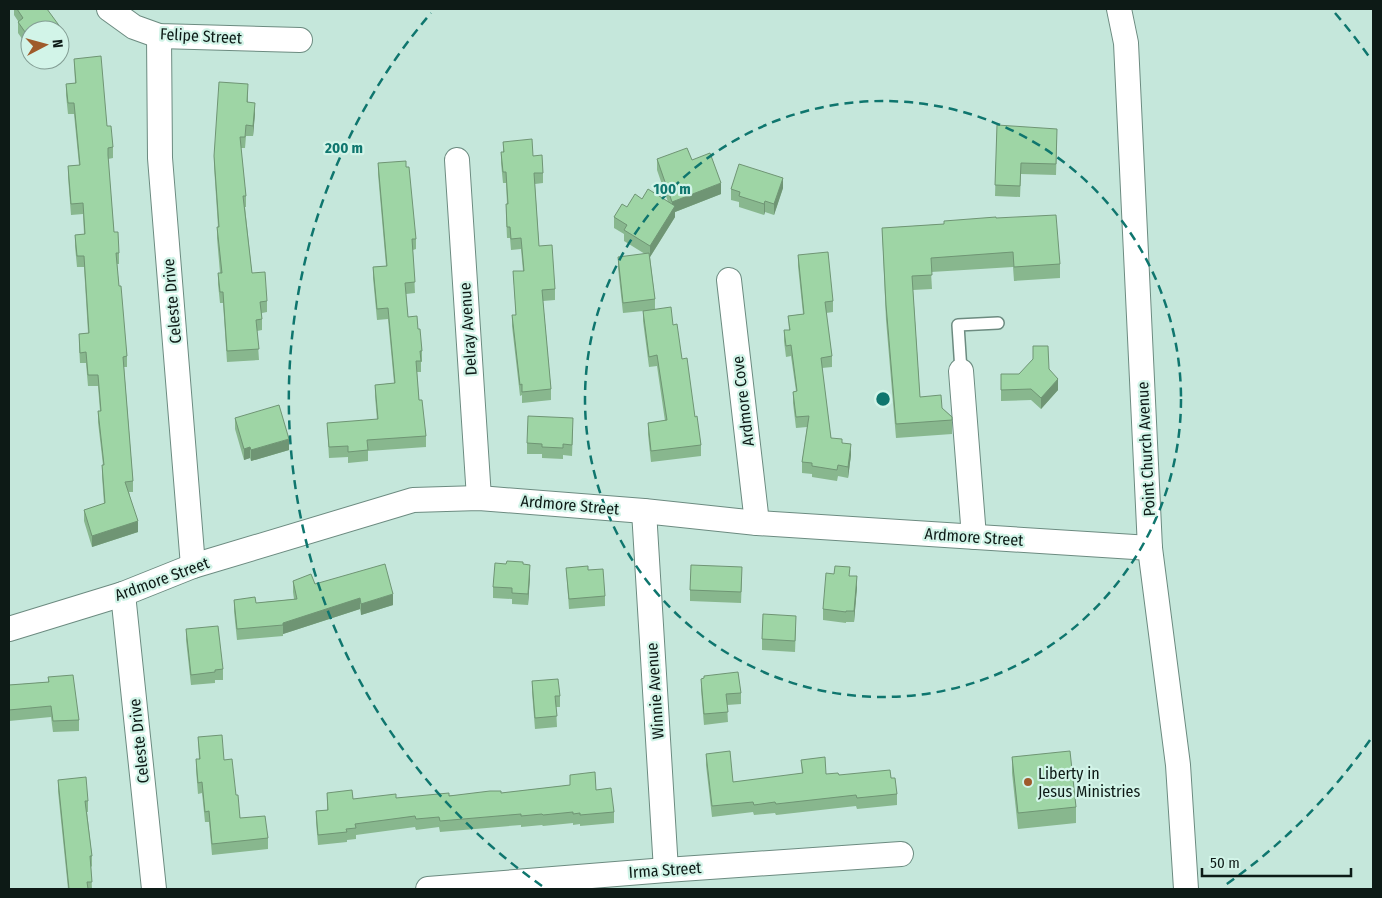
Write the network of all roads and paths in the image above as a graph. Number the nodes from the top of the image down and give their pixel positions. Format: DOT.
graph roads {
  1 [pos="109,9"];
  2 [pos="1119,9"];
  3 [pos="159,36"];
  4 [pos="300,40"];
  5 [pos="457,160"];
  6 [pos="729,280"];
  7 [pos="998,323"];
  8 [pos="961,371"];
  9 [pos="479,498"];
  10 [pos="644,511"];
  11 [pos="757,523"];
  12 [pos="974,537"];
  13 [pos="1150,548"];
  14 [pos="193,566"];
  15 [pos="123,594"];
  16 [pos="9,629"];
  17 [pos="901,854"];
  18 [pos="666,870"];
  19 [pos="154,889"];
  20 [pos="428,889"];
  21 [pos="1186,889"];
  1 -- 3 [label="street, Felipe Street"];
  2 -- 13 [label="street, Point Church Avenue"];
  3 -- 4 [label="street, Felipe Street"];
  3 -- 14 [label="street, Celeste Drive"];
  5 -- 9 [label="street, Delray Avenue"];
  6 -- 11 [label="street, Ardmore Cove"];
  7 -- 8 [label="lane"];
  8 -- 12 [label="street"];
  9 -- 10 [label="street, Ardmore Street"];
  9 -- 14 [label="street, Ardmore Street"];
  10 -- 11 [label="street, Ardmore Street"];
  10 -- 18 [label="street, Winnie Avenue"];
  11 -- 12 [label="street, Ardmore Street"];
  12 -- 13 [label="street, Ardmore Street"];
  13 -- 21 [label="street, Point Church Avenue"];
  14 -- 15 [label="street, Ardmore Street"];
  15 -- 16 [label="street, Ardmore Street"];
  15 -- 19 [label="street, Celeste Drive"];
  17 -- 18 [label="street, Irma Street"];
  18 -- 20 [label="street, Irma Street"];
}
